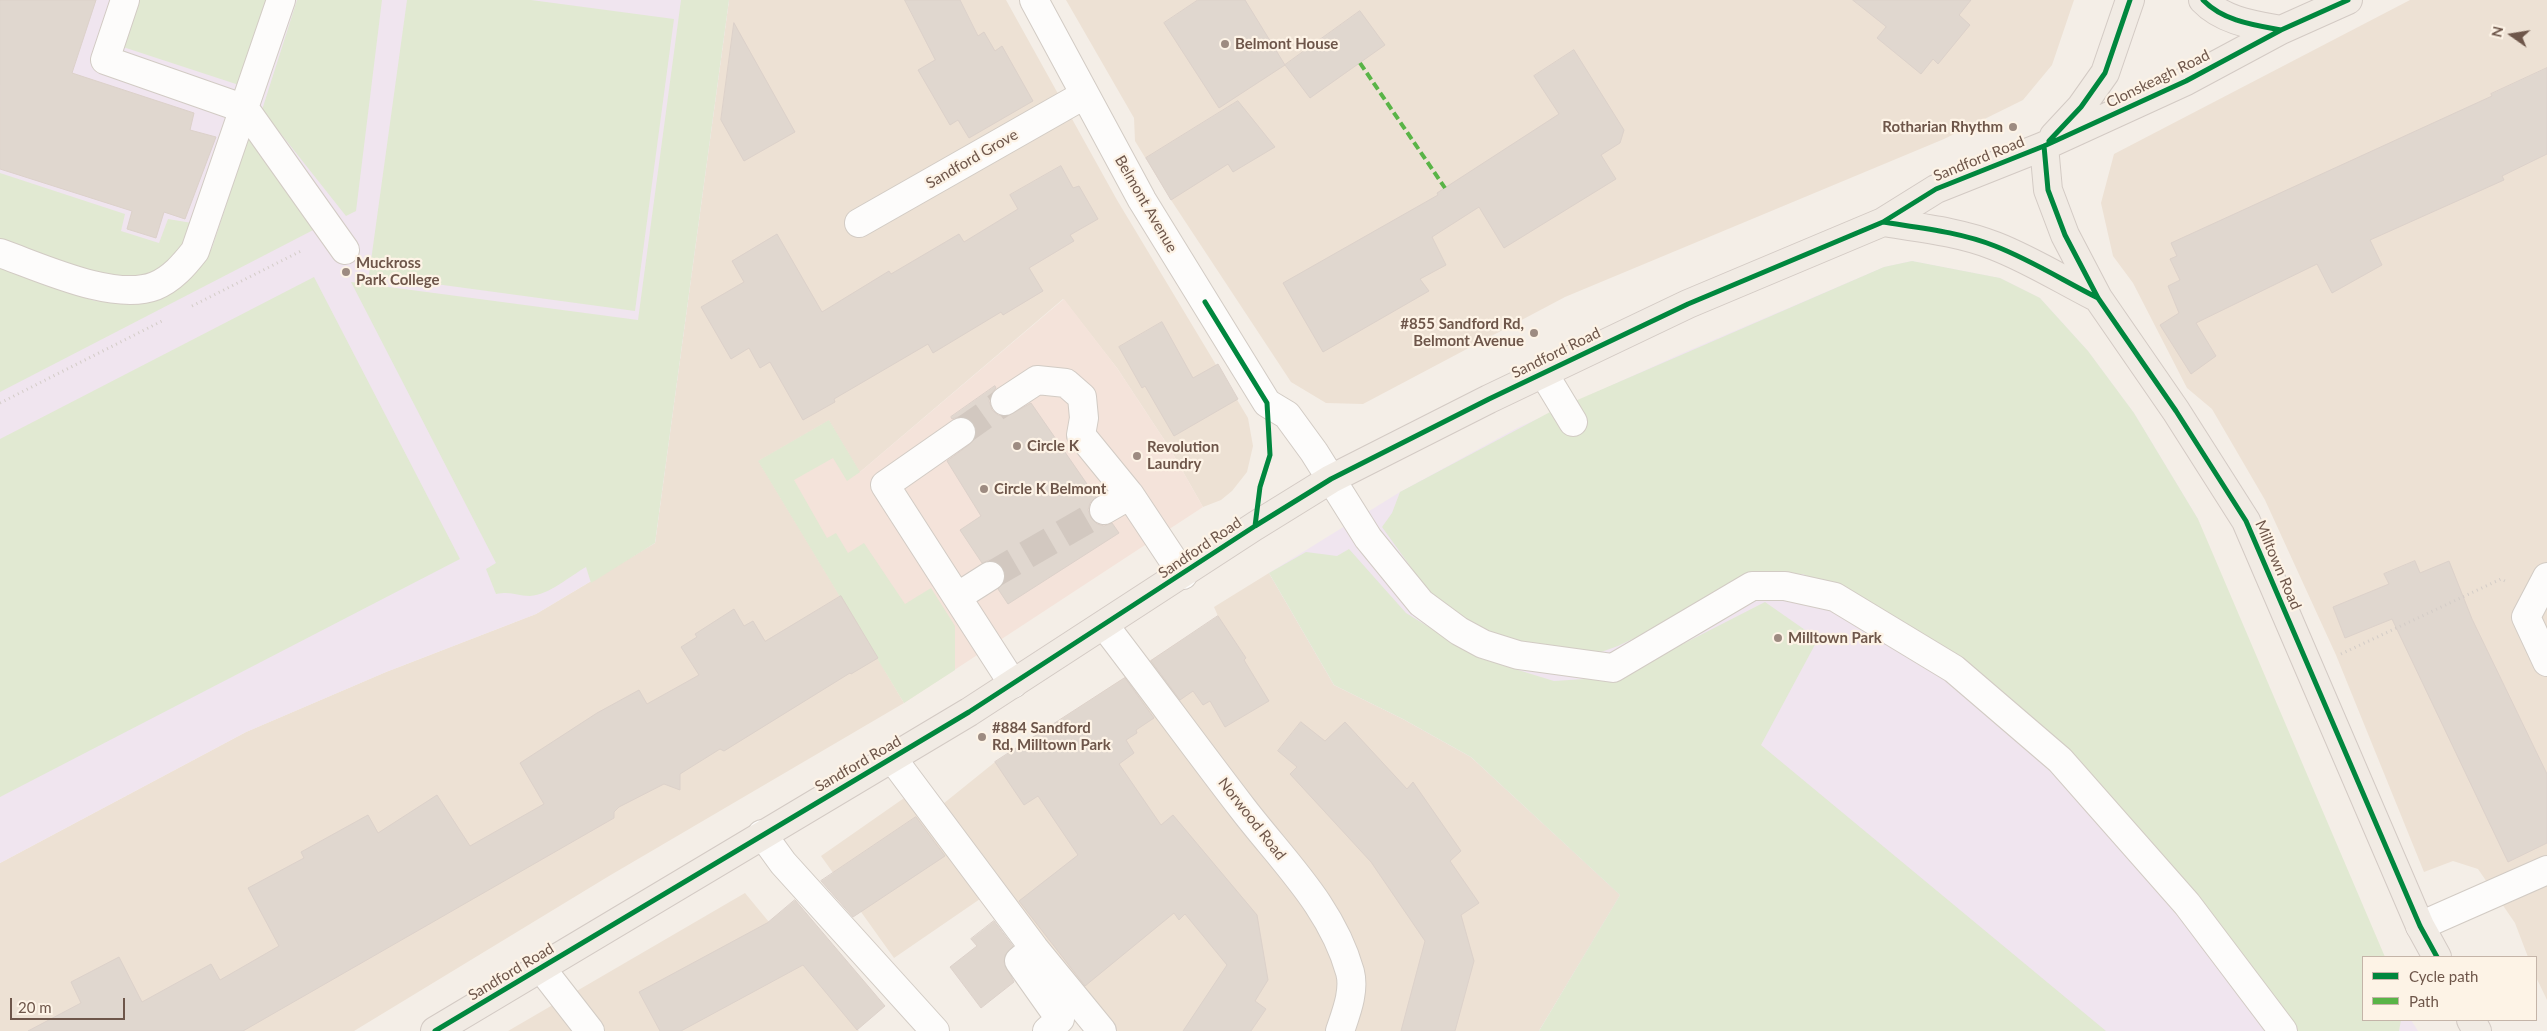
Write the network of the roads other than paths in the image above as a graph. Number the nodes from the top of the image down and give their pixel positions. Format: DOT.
graph roads {
  1 [pos="125,0"];
  2 [pos="281,0"];
  3 [pos="2130,0"];
  4 [pos="2203,0"];
  5 [pos="2348,0"];
  6 [pos="1043,3"];
  7 [pos="2281,30"];
  8 [pos="1084,95"];
  9 [pos="244,109"];
  10 [pos="2044,146"];
  11 [pos="1883,222"];
  12 [pos="860,223"];
  13 [pos="346,250"];
  14 [pos="0,253"];
  15 [pos="2098,298"];
  16 [pos="1544,374"];
  17 [pos="1005,401"];
  18 [pos="1573,422"];
  19 [pos="961,432"];
  20 [pos="1331,479"];
  21 [pos="1130,495"];
  22 [pos="1104,510"];
  23 [pos="1183,575"];
  24 [pos="990,576"];
  25 [pos="2542,586"];
  26 [pos="957,597"];
  27 [pos="1104,625"];
  28 [pos="2547,662"];
  29 [pos="1013,684"];
  30 [pos="892,758"];
  31 [pos="762,834"];
  32 [pos="2547,870"];
  33 [pos="2420,926"];
  34 [pos="1034,948"];
  35 [pos="2436,956"];
  36 [pos="541,968"];
  37 [pos="435,1031"];
  38 [pos="590,1031"];
  39 [pos="936,1031"];
  40 [pos="1047,1031"];
  41 [pos="1102,1031"];
  42 [pos="1340,1031"];
  43 [pos="2283,1031"];
  1 -- 9 [label="street"];
  2 -- 9 [label="street"];
  3 -- 10 [label="main road"];
  4 -- 7 [label="main road"];
  5 -- 7 [label="main road, Clonskeagh Road"];
  6 -- 8 [label="street, Belmont Avenue"];
  7 -- 10 [label="main road, Clonskeagh Road"];
  8 -- 12 [label="street, Sandford Grove"];
  8 -- 20 [label="street, Belmont Avenue"];
  9 -- 13 [label="street"];
  9 -- 14 [label="street"];
  10 -- 11 [label="main road, Sandford Road"];
  10 -- 15 [label="main road, Milltown Road"];
  11 -- 15 [label="main road"];
  11 -- 16 [label="main road, Sandford Road"];
  15 -- 33 [label="main road, Milltown Road"];
  16 -- 18 [label="street"];
  16 -- 20 [label="main road, Sandford Road"];
  17 -- 21 [label="street"];
  19 -- 26 [label="street"];
  20 -- 23 [label="main road, Sandford Road"];
  20 -- 43 [label="street, Belmont Avenue"];
  21 -- 22 [label="street"];
  21 -- 23 [label="street"];
  23 -- 27 [label="main road, Sandford Road"];
  24 -- 26 [label="street"];
  25 -- 28 [label="street"];
  26 -- 29 [label="street"];
  27 -- 29 [label="main road, Sandford Road"];
  27 -- 42 [label="street, Norwood Road"];
  29 -- 30 [label="main road, Sandford Road"];
  30 -- 31 [label="main road, Sandford Road"];
  30 -- 34 [label="street"];
  31 -- 36 [label="main road, Sandford Road"];
  31 -- 39 [label="street"];
  32 -- 33 [label="street"];
  33 -- 35 [label="main road, Milltown Road"];
  34 -- 40 [label="street"];
  34 -- 41 [label="street"];
  36 -- 37 [label="main road, Sandford Road"];
  36 -- 38 [label="street"];
}
